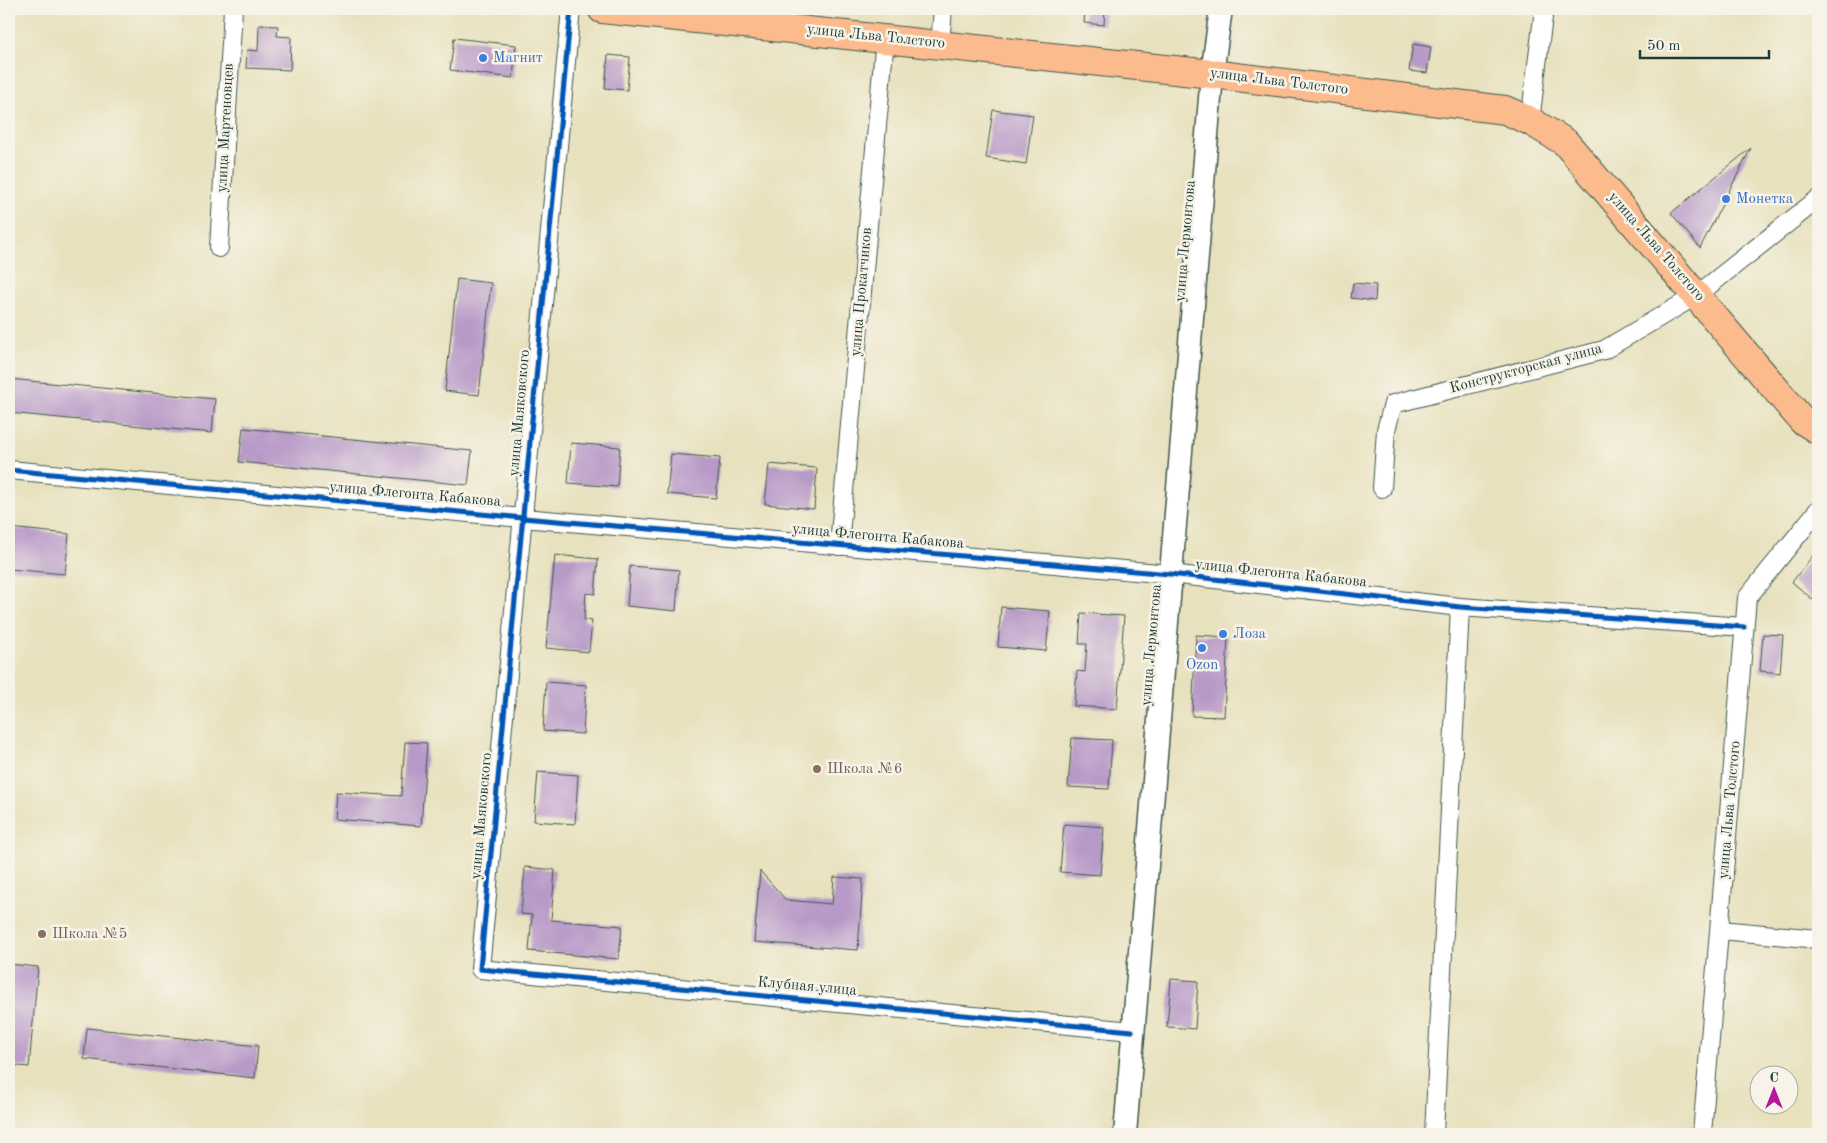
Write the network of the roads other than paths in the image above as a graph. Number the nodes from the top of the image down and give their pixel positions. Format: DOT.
graph roads {
  1 [pos="233,9"];
  2 [pos="571,9"];
  3 [pos="602,9"];
  4 [pos="943,9"];
  5 [pos="1221,9"];
  6 [pos="1544,9"];
  7 [pos="885,38"];
  8 [pos="940,44"];
  9 [pos="1212,74"];
  10 [pos="1530,121"];
  11 [pos="1818,198"];
  12 [pos="219,248"];
  13 [pos="1697,295"];
  14 [pos="1818,430"];
  15 [pos="9,470"];
  16 [pos="1382,488"];
  17 [pos="1818,510"];
  18 [pos="523,518"];
  19 [pos="839,546"];
  20 [pos="1170,574"];
  21 [pos="1460,607"];
  22 [pos="1744,628"];
  23 [pos="1720,930"];
  24 [pos="1818,939"];
  25 [pos="480,969"];
  26 [pos="1132,1031"];
  27 [pos="1125,1134"];
  28 [pos="1434,1134"];
  29 [pos="1702,1134"];
  1 -- 12 [label="street, улица Мартеновцев"];
  2 -- 18 [label="street, улица Маяковского"];
  3 -- 7 [label="main road, улица Льва Толстого"];
  4 -- 8 [label="street"];
  5 -- 9 [label="street, улица Лермонтова"];
  6 -- 10 [label="street"];
  7 -- 8 [label="main road, улица Льва Толстого"];
  7 -- 19 [label="street, улица Прокатчиков"];
  8 -- 9 [label="main road, улица Льва Толстого"];
  9 -- 10 [label="main road, улица Льва Толстого"];
  9 -- 20 [label="street, улица Лермонтова"];
  10 -- 13 [label="main road, улица Льва Толстого"];
  11 -- 13 [label="street, Конструкторская улица"];
  13 -- 14 [label="main road, улица Льва Толстого"];
  13 -- 16 [label="street, Конструкторская улица"];
  15 -- 18 [label="street, улица Флегонта Кабакова"];
  17 -- 22 [label="street, улица Льва Толстого"];
  18 -- 19 [label="street, улица Флегонта Кабакова"];
  18 -- 25 [label="street, улица Маяковского"];
  19 -- 20 [label="street, улица Флегонта Кабакова"];
  20 -- 21 [label="street, улица Флегонта Кабакова"];
  20 -- 26 [label="street, улица Лермонтова"];
  21 -- 22 [label="street, улица Флегонта Кабакова"];
  21 -- 28 [label="street"];
  22 -- 23 [label="street, улица Льва Толстого"];
  23 -- 24 [label="street"];
  23 -- 29 [label="street, улица Льва Толстого"];
  25 -- 26 [label="street, Клубная улица"];
  26 -- 27 [label="street, улица Лермонтова"];
}
